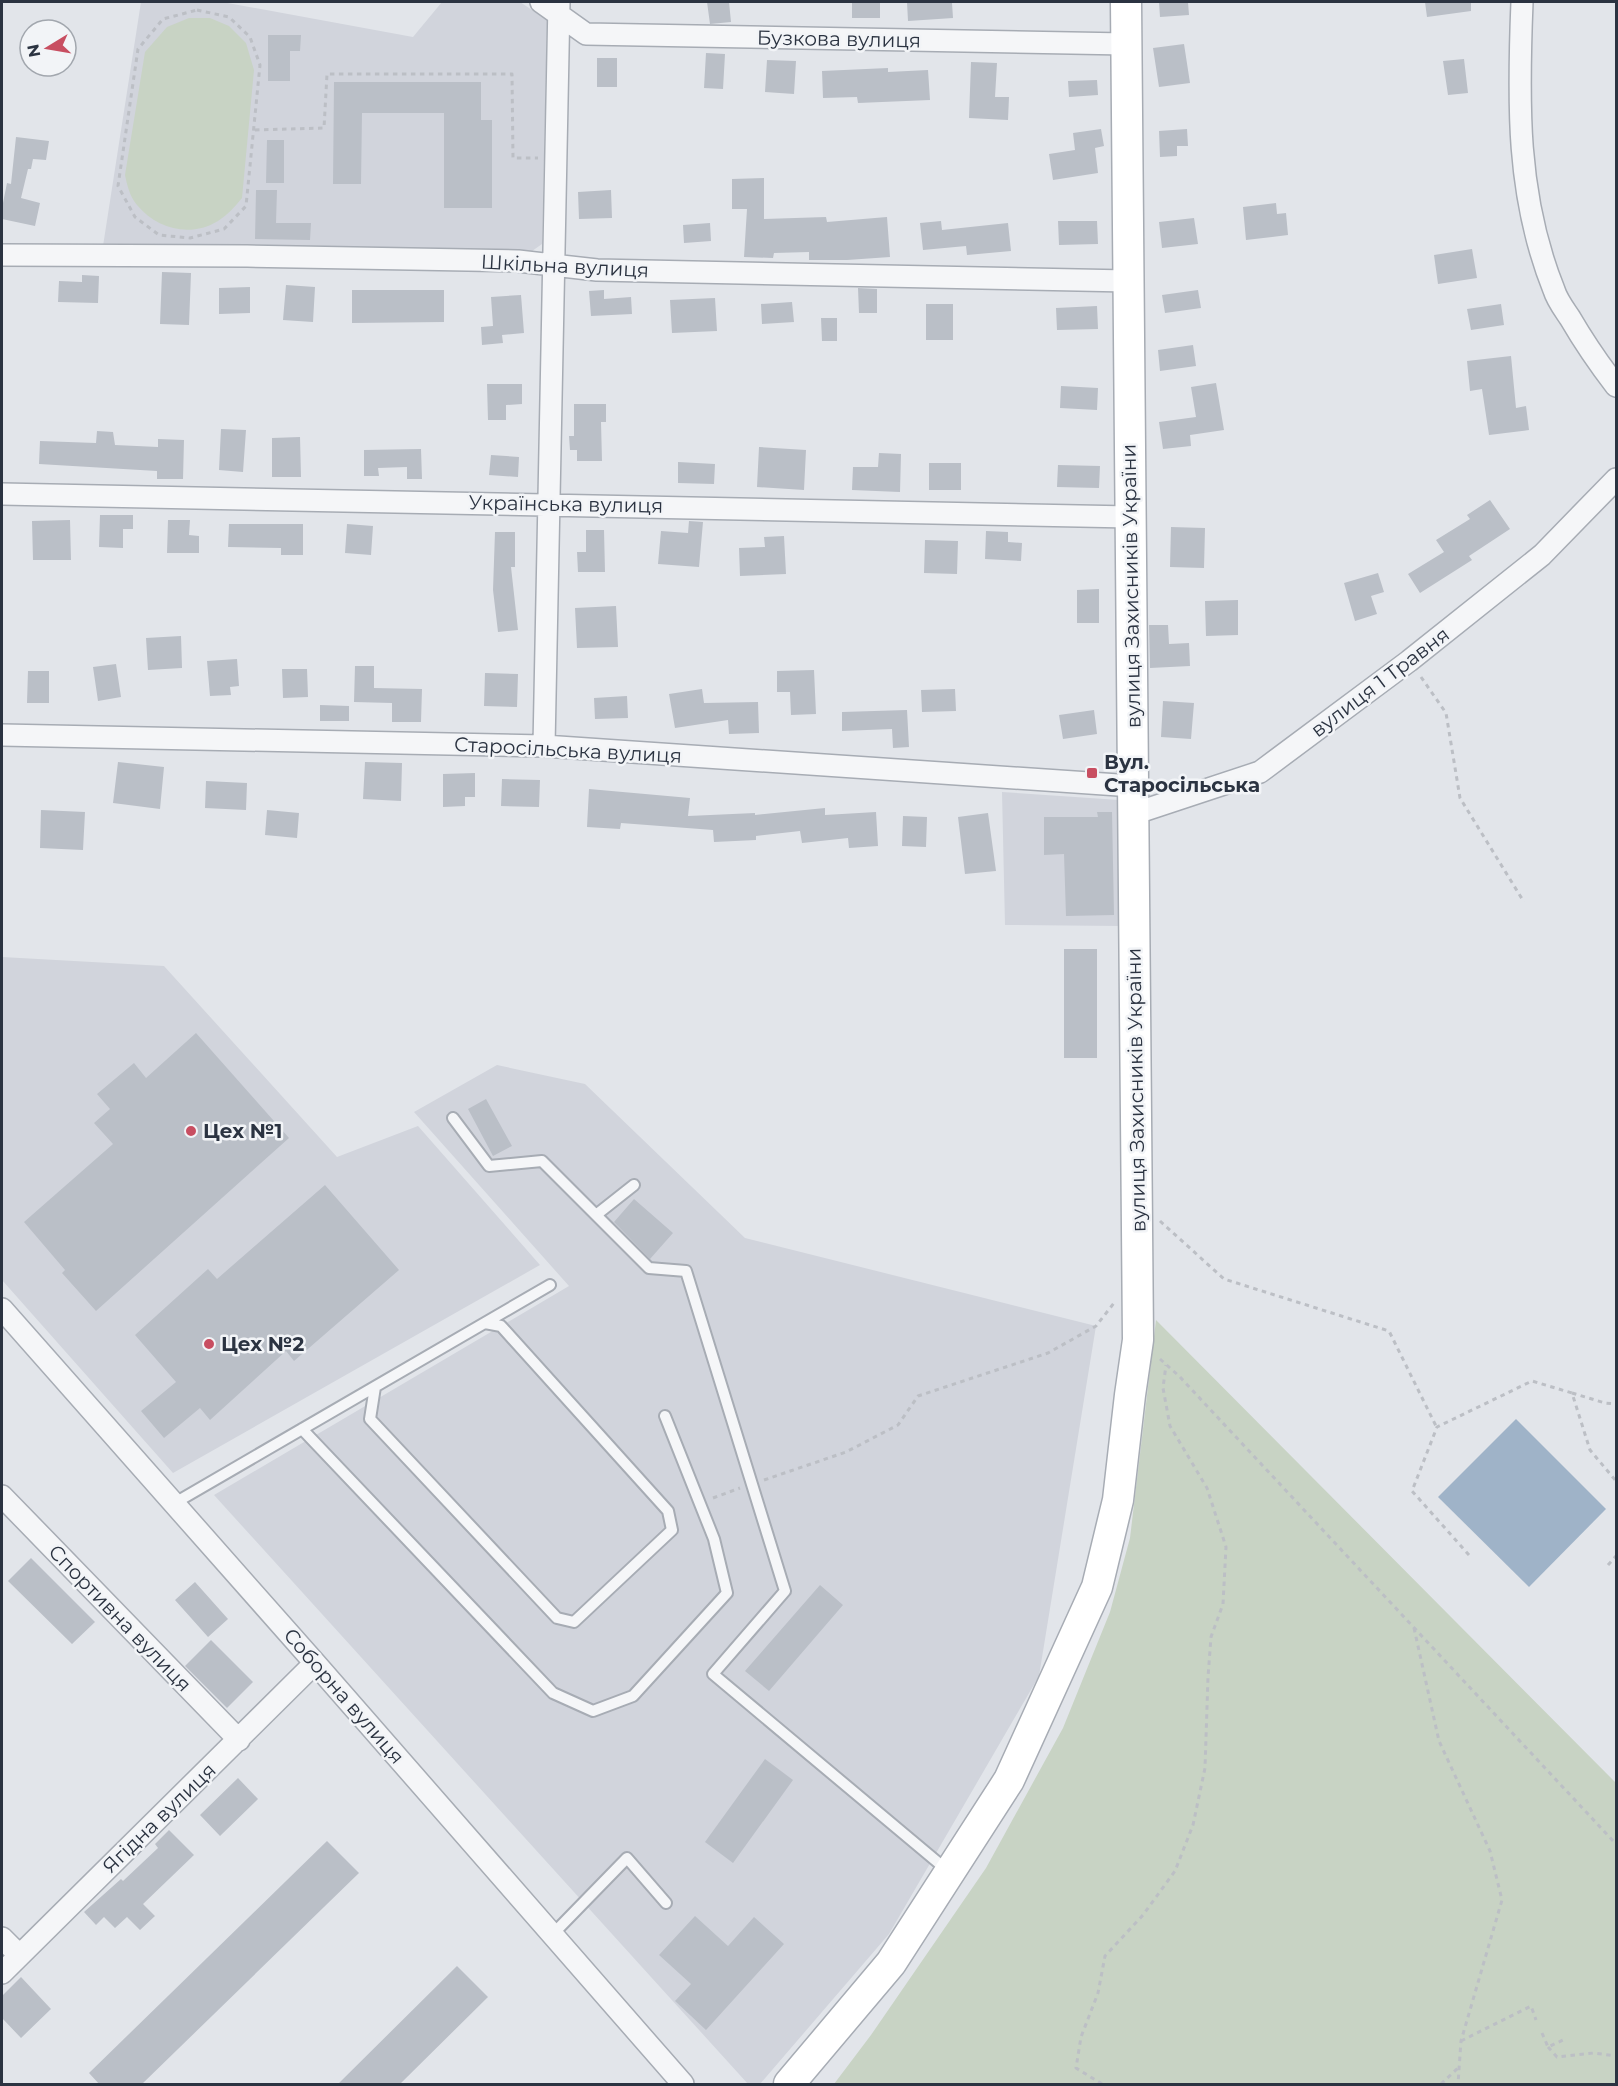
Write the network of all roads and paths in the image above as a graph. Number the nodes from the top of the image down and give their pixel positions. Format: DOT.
graph roads {
  1 [pos="1126,2"];
  2 [pos="1522,2"];
  3 [pos="553,5"];
  4 [pos="1126,44"];
  5 [pos="255,130"];
  6 [pos="556,158"];
  7 [pos="2,255"];
  8 [pos="554,264"];
  9 [pos="1128,281"];
  10 [pos="1617,386"];
  11 [pos="1617,479"];
  12 [pos="2,494"];
  13 [pos="550,504"];
  14 [pos="1130,517"];
  15 [pos="1409,661"];
  16 [pos="2,735"];
  17 [pos="544,746"];
  18 [pos="1133,800"];
  19 [pos="1524,902"];
  20 [pos="453,1118"];
  21 [pos="634,1185"];
  22 [pos="1137,1199"];
  23 [pos="596,1215"];
  24 [pos="1138,1273"];
  25 [pos="550,1285"];
  26 [pos="2,1309"];
  27 [pos="485,1323"];
  28 [pos="1138,1340"];
  29 [pos="1166,1365"];
  30 [pos="375,1387"];
  31 [pos="1572,1393"];
  32 [pos="1617,1404"];
  33 [pos="665,1416"];
  34 [pos="1437,1427"];
  35 [pos="302,1429"];
  36 [pos="1617,1481"];
  37 [pos="752,1484"];
  38 [pos="2,1496"];
  39 [pos="700,1503"];
  40 [pos="173,1504"];
  41 [pos="1469,1555"];
  42 [pos="1617,1556"];
  43 [pos="1608,1565"];
  44 [pos="1414,1628"];
  45 [pos="315,1663"];
  46 [pos="239,1740"];
  47 [pos="1617,1844"];
  48 [pos="950,1872"];
  49 [pos="666,1903"];
  50 [pos="552,1935"];
  51 [pos="2,1938"];
  52 [pos="19,1955"];
  53 [pos="2,1973"];
  54 [pos="1536,2020"];
  55 [pos="1542,2033"];
  56 [pos="1563,2040"];
  57 [pos="1461,2041"];
  58 [pos="1548,2047"];
  59 [pos="1617,2056"];
  60 [pos="1460,2066"];
  61 [pos="683,2085"];
  62 [pos="789,2085"];
  63 [pos="1102,2085"];
  64 [pos="1441,2085"];
  65 [pos="1458,2085"];
  1 -- 4 [label="street, вулиця Захисників України"];
  2 -- 10 [label="street"];
  3 -- 4 [label="street, Бузкова вулиця"];
  3 -- 6 [label="street"];
  4 -- 9 [label="street, вулиця Захисників України"];
  5 -- 5 [label="path"];
  5 -- 6 [label="path"];
  6 -- 8 [label="street"];
  7 -- 8 [label="street, Шкільна вулиця"];
  8 -- 9 [label="street, Шкільна вулиця"];
  8 -- 13 [label="street"];
  9 -- 14 [label="street, вулиця Захисників України"];
  11 -- 15 [label="street, вулиця 1 Травня"];
  12 -- 13 [label="street, Українська вулиця"];
  13 -- 14 [label="street, Українська вулиця"];
  13 -- 17 [label="street"];
  14 -- 18 [label="street, вулиця Захисників України"];
  15 -- 18 [label="street, вулиця 1 Травня"];
  15 -- 19 [label="path"];
  16 -- 17 [label="street, Старосільська вулиця"];
  17 -- 18 [label="street, Старосільська вулиця"];
  18 -- 22 [label="street, вулиця Захисників України"];
  20 -- 23 [label="lane"];
  21 -- 23 [label="lane"];
  22 -- 24 [label="street, вулиця Захисників України"];
  22 -- 34 [label="path"];
  23 -- 37 [label="lane"];
  24 -- 28 [label="street, вулиця Захисників України"];
  24 -- 37 [label="path"];
  25 -- 27 [label="lane"];
  26 -- 40 [label="street, Соборна вулиця"];
  27 -- 30 [label="lane"];
  27 -- 30 [label="lane"];
  28 -- 29 [label="path"];
  28 -- 48 [label="street, вулиця Захисників України"];
  29 -- 44 [label="path"];
  29 -- 63 [label="path"];
  30 -- 35 [label="lane"];
  31 -- 32 [label="path"];
  31 -- 34 [label="path"];
  31 -- 36 [label="path"];
  33 -- 39 [label="lane"];
  34 -- 41 [label="path"];
  35 -- 39 [label="lane"];
  35 -- 40 [label="lane"];
  37 -- 39 [label="path"];
  37 -- 48 [label="lane"];
  38 -- 46 [label="street, Спортивна вулиця"];
  40 -- 45 [label="street, Соборна вулиця"];
  42 -- 43 [label="path"];
  44 -- 47 [label="path"];
  44 -- 57 [label="path"];
  45 -- 46 [label="street, Ягідна вулиця"];
  45 -- 50 [label="street, Соборна вулиця"];
  46 -- 52 [label="street, Ягідна вулиця"];
  48 -- 62 [label="street, вулиця Захисників України"];
  49 -- 50 [label="lane"];
  50 -- 61 [label="street, Соборна вулиця"];
  51 -- 52 [label="street"];
  52 -- 53 [label="street, Ягідна вулиця"];
  54 -- 57 [label="path"];
  55 -- 58 [label="path"];
  56 -- 58 [label="path"];
  57 -- 60 [label="path"];
  58 -- 59 [label="path"];
  60 -- 64 [label="path"];
  60 -- 65 [label="path"];
}
